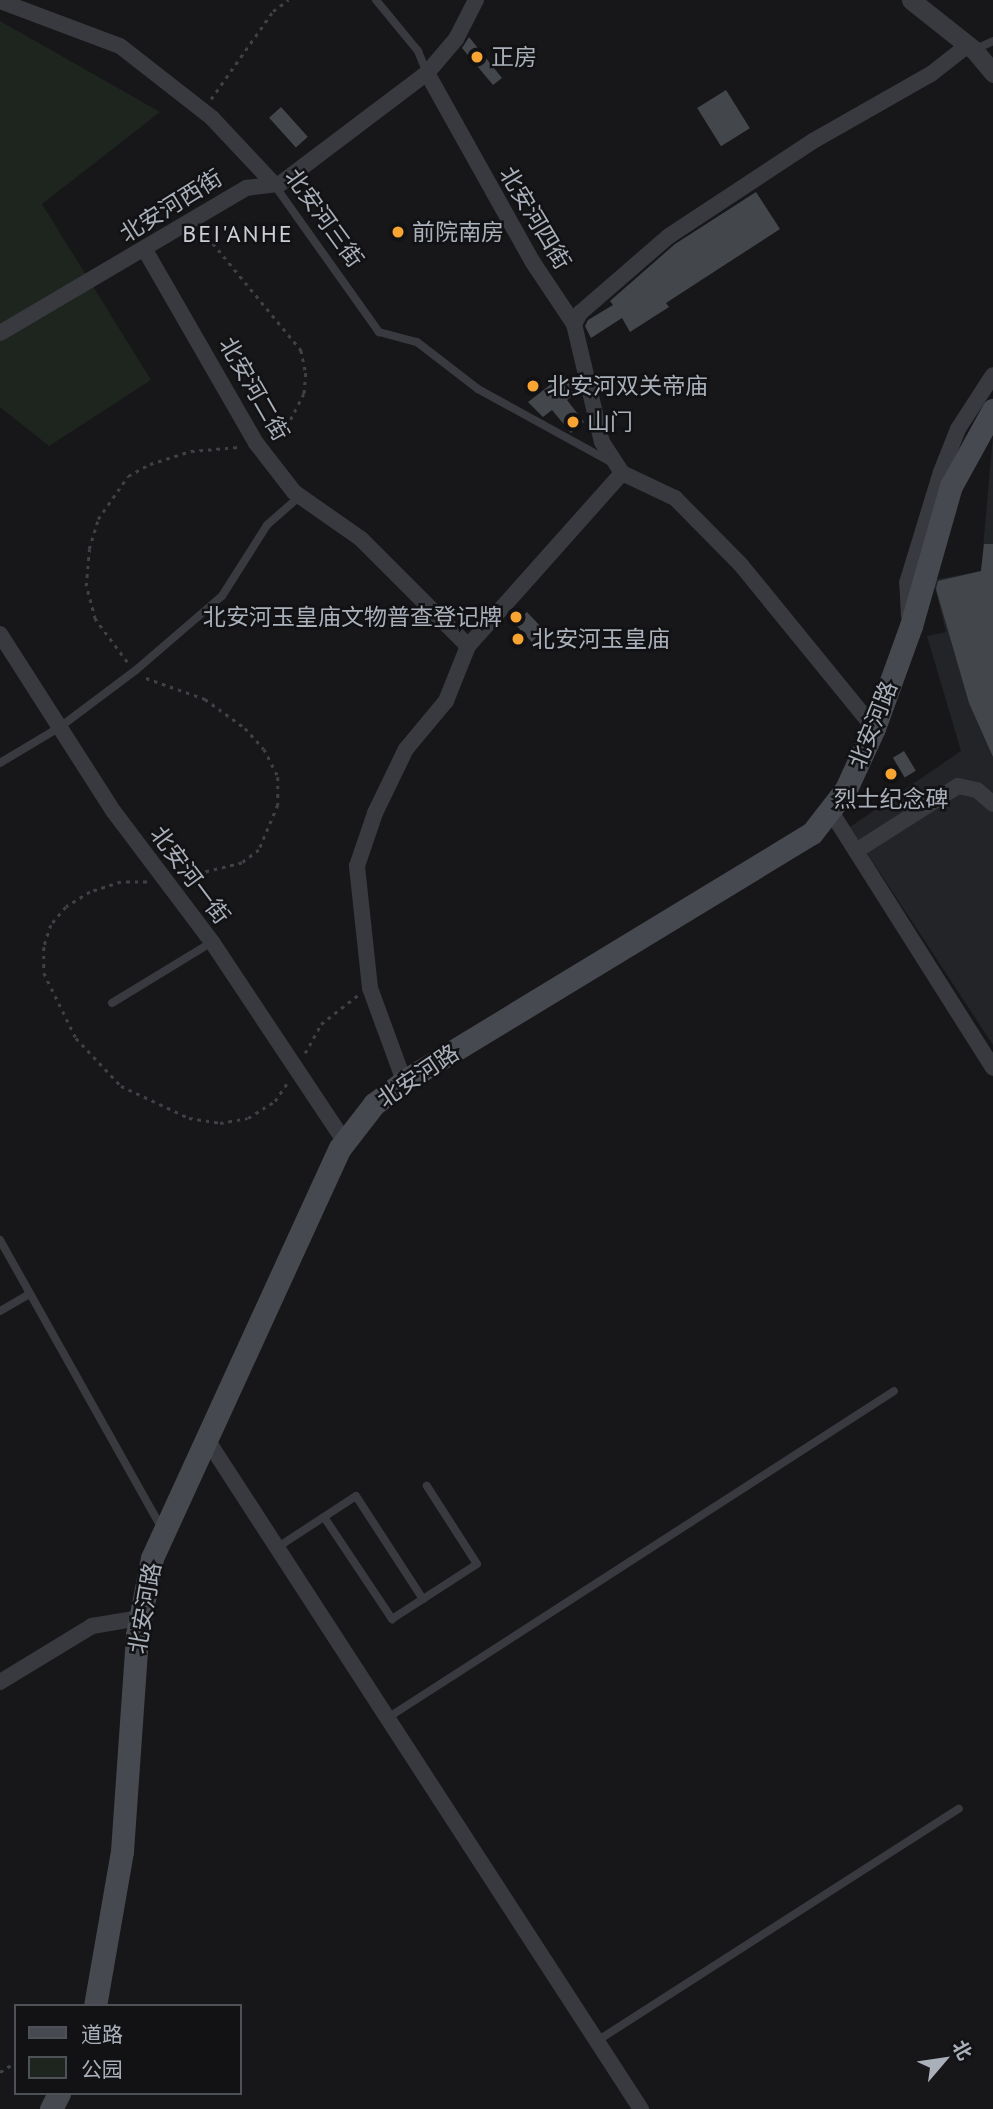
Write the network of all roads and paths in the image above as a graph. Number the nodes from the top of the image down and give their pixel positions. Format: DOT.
graph roads {
  1 [pos="288,0"];
  2 [pos="376,0"];
  3 [pos="476,0"];
  4 [pos="912,0"];
  5 [pos="0,1"];
  6 [pos="993,41"];
  7 [pos="971,47"];
  8 [pos="426,73"];
  9 [pos="993,73"];
  10 [pos="202,110"];
  11 [pos="272,183"];
  12 [pos="194,219"];
  13 [pos="145,250"];
  14 [pos="574,324"];
  15 [pos="0,333"];
  16 [pos="993,375"];
  17 [pos="993,410"];
  18 [pos="256,443"];
  19 [pos="617,467"];
  20 [pos="300,496"];
  21 [pos="911,626"];
  22 [pos="0,634"];
  23 [pos="468,646"];
  24 [pos="136,670"];
  25 [pos="60,727"];
  26 [pos="874,728"];
  27 [pos="0,763"];
  28 [pos="993,804"];
  29 [pos="830,810"];
  30 [pos="856,851"];
  31 [pos="167,881"];
  32 [pos="212,942"];
  33 [pos="370,988"];
  34 [pos="112,1003"];
  35 [pos="993,1068"];
  36 [pos="297,1069"];
  37 [pos="404,1081"];
  38 [pos="345,1142"];
  39 [pos="0,1240"];
  40 [pos="30,1294"];
  41 [pos="0,1311"];
  42 [pos="894,1391"];
  43 [pos="206,1438"];
  44 [pos="427,1486"];
  45 [pos="324,1517"];
  46 [pos="164,1532"];
  47 [pos="278,1548"];
  48 [pos="423,1599"];
  49 [pos="141,1618"];
  50 [pos="0,1682"];
  51 [pos="389,1717"];
  52 [pos="959,1809"];
  53 [pos="95,2004"];
  54 [pos="597,2041"];
  55 [pos="641,2109"];
  1 -- 10 [label="path"];
  2 -- 8 [label="lane, 北安河四街"];
  3 -- 8 [label="street, 北安河西街"];
  4 -- 7 [label="street"];
  5 -- 10 [label="street, 北安河三街"];
  6 -- 7 [label="lane"];
  7 -- 9 [label="street"];
  7 -- 14 [label="street"];
  8 -- 11 [label="street, 北安河西街"];
  8 -- 14 [label="street, 北安河四街"];
  10 -- 11 [label="street, 北安河三街"];
  11 -- 12 [label="street, 北安河西街"];
  11 -- 19 [label="lane, 北安河三街"];
  12 -- 13 [label="street, 北安河西街"];
  12 -- 18 [label="path"];
  13 -- 15 [label="street, 北安河西街"];
  13 -- 18 [label="street, 北安河二街"];
  14 -- 19 [label="street, 北安河四街"];
  16 -- 21 [label="street"];
  17 -- 21 [label="main road, 北安河路"];
  18 -- 20 [label="street, 北安河二街"];
  18 -- 24 [label="path"];
  19 -- 23 [label="street"];
  19 -- 26 [label="street"];
  20 -- 23 [label="street, 北安河二街"];
  20 -- 24 [label="lane"];
  21 -- 26 [label="main road, 北安河路"];
  22 -- 25 [label="street, 北安河一街"];
  23 -- 33 [label="street"];
  24 -- 25 [label="lane"];
  24 -- 31 [label="path"];
  25 -- 27 [label="lane"];
  25 -- 31 [label="street, 北安河一街"];
  26 -- 29 [label="main road, 北安河路"];
  28 -- 30 [label="street"];
  29 -- 30 [label="street"];
  29 -- 37 [label="main road, 北安河路"];
  30 -- 35 [label="street"];
  31 -- 32 [label="street, 北安河一街"];
  31 -- 36 [label="path"];
  32 -- 34 [label="lane"];
  32 -- 36 [label="street, 北安河一街"];
  33 -- 36 [label="path"];
  33 -- 37 [label="street"];
  36 -- 38 [label="street, 北安河一街"];
  37 -- 38 [label="main road, 北安河路"];
  38 -- 43 [label="main road, 北安河路"];
  39 -- 40 [label="lane"];
  40 -- 41 [label="lane"];
  40 -- 46 [label="lane"];
  42 -- 51 [label="lane"];
  43 -- 46 [label="main road, 北安河路"];
  43 -- 47 [label="street"];
  44 -- 48 [label="lane"];
  45 -- 47 [label="lane"];
  45 -- 48 [label="lane"];
  45 -- 48 [label="lane"];
  46 -- 49 [label="main road, 北安河路"];
  47 -- 51 [label="street"];
  49 -- 50 [label="street"];
  49 -- 53 [label="main road, 北安河路"];
  51 -- 54 [label="street"];
  52 -- 54 [label="lane"];
  54 -- 55 [label="street"];
}
